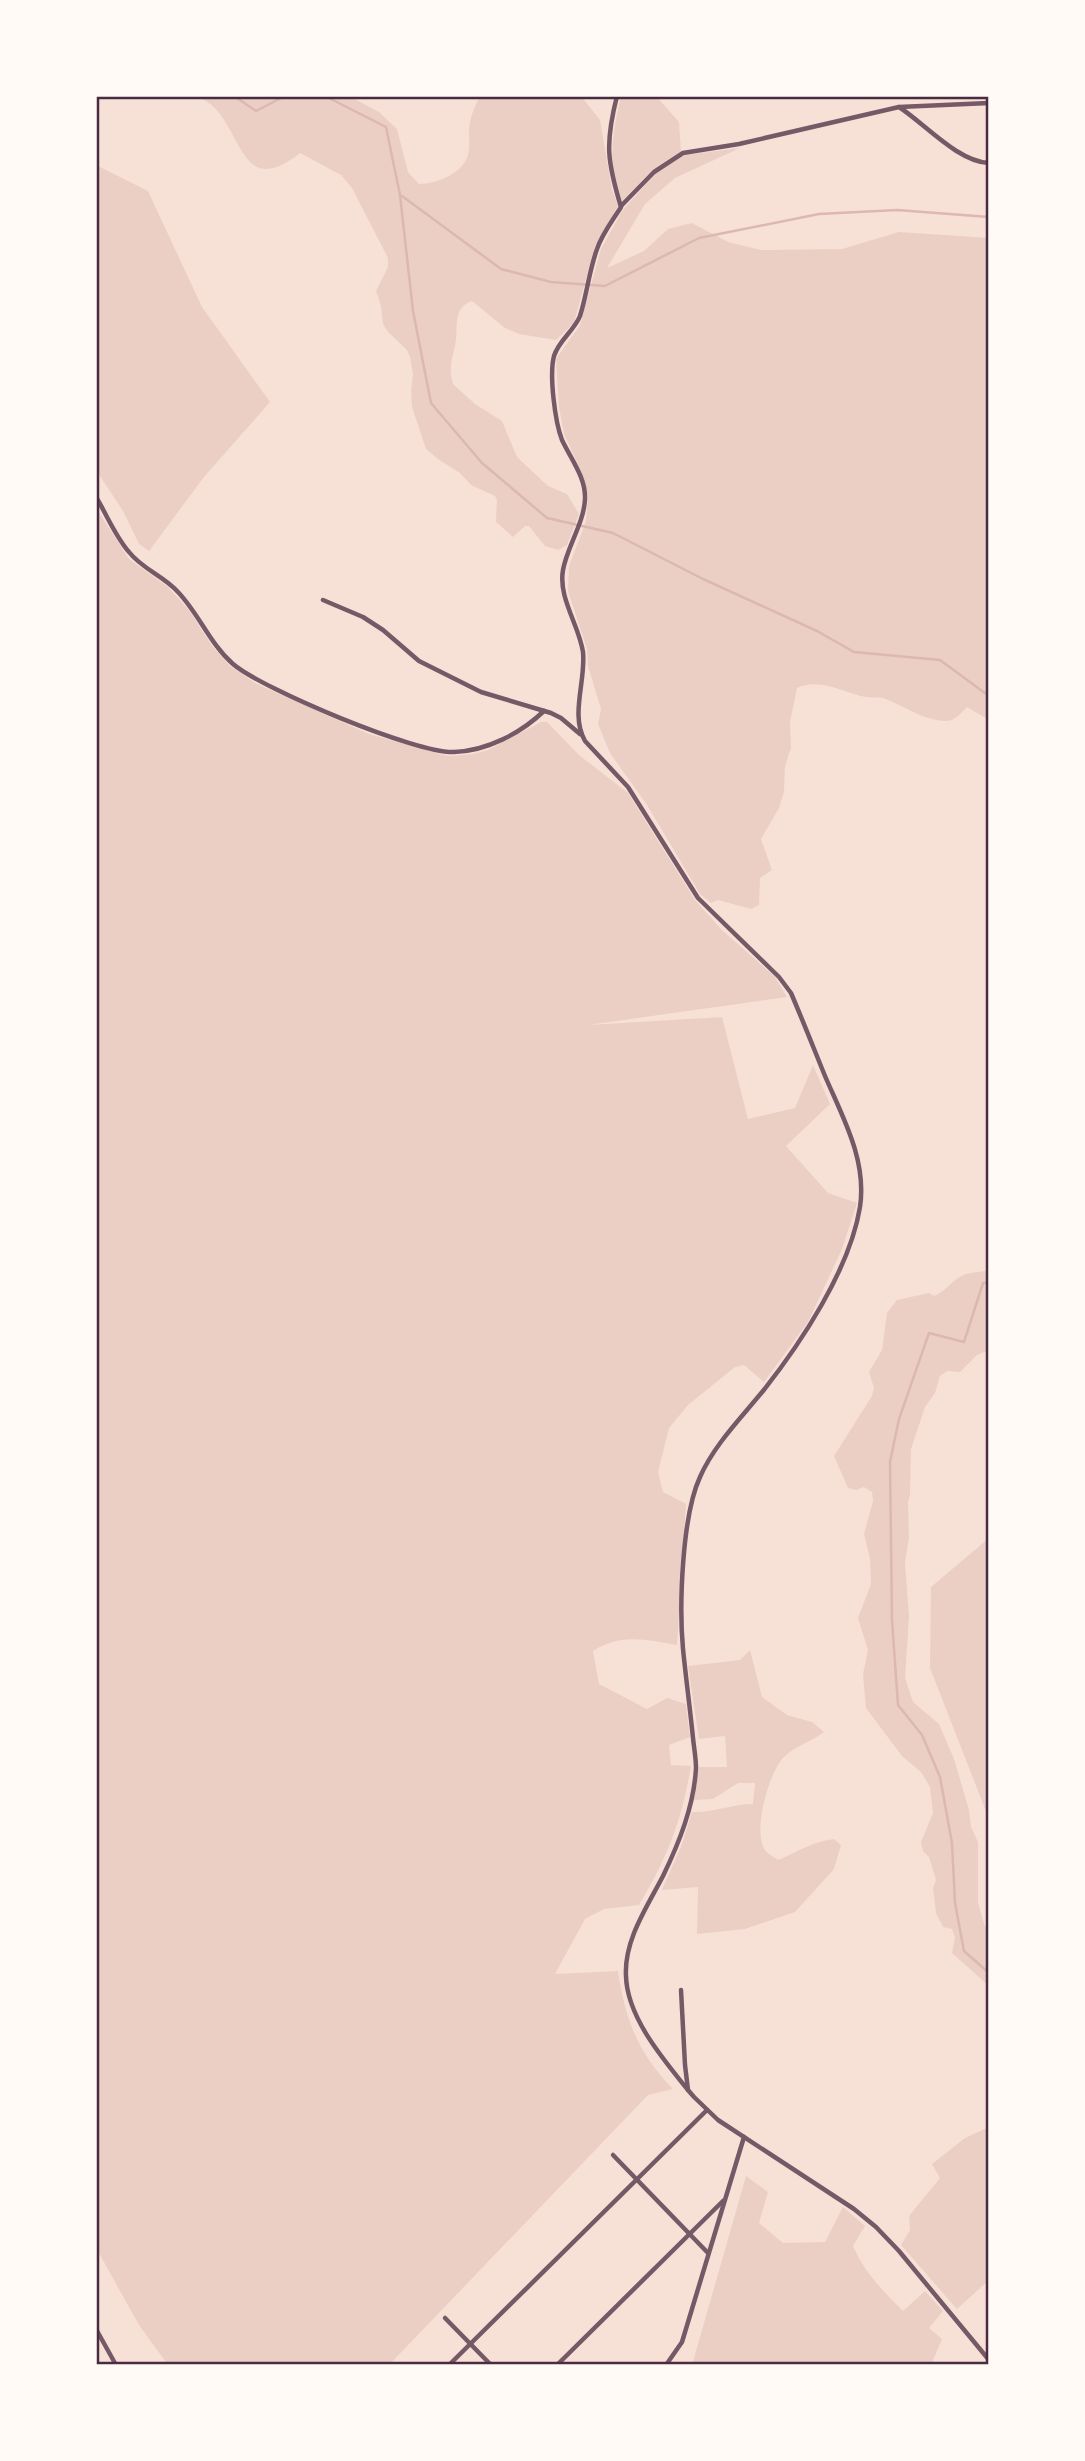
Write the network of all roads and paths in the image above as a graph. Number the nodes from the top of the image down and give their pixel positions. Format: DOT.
graph roads {
  1 [pos="617,96"];
  2 [pos="989,103"];
  3 [pos="899,107"];
  4 [pos="989,163"];
  5 [pos="621,207"];
  6 [pos="96,497"];
  7 [pos="323,600"];
  8 [pos="544,711"];
  9 [pos="581,734"];
  10 [pos="681,1990"];
  11 [pos="688,2090"];
  12 [pos="707,2110"];
  13 [pos="744,2137"];
  14 [pos="613,2155"];
  15 [pos="636,2179"];
  16 [pos="725,2200"];
  17 [pos="691,2235"];
  18 [pos="708,2253"];
  19 [pos="446,2318"];
  20 [pos="96,2329"];
  21 [pos="470,2343"];
  22 [pos="989,2360"];
  23 [pos="116,2365"];
  24 [pos="449,2365"];
  25 [pos="491,2365"];
  26 [pos="556,2365"];
  27 [pos="666,2365"];
  1 -- 5 [label="street"];
  2 -- 3 [label="street"];
  3 -- 4 [label="street"];
  3 -- 5 [label="street"];
  5 -- 9 [label="street"];
  6 -- 8 [label="street"];
  7 -- 8 [label="street"];
  8 -- 9 [label="street"];
  9 -- 11 [label="street"];
  10 -- 11 [label="street"];
  11 -- 12 [label="street"];
  12 -- 13 [label="street"];
  12 -- 15 [label="street"];
  13 -- 16 [label="street"];
  13 -- 22 [label="street"];
  14 -- 15 [label="street"];
  15 -- 17 [label="street"];
  15 -- 21 [label="street"];
  16 -- 17 [label="street"];
  16 -- 18 [label="street"];
  17 -- 18 [label="street"];
  17 -- 26 [label="street"];
  18 -- 27 [label="street"];
  19 -- 21 [label="street"];
  20 -- 23 [label="street"];
  21 -- 24 [label="street"];
  21 -- 25 [label="street"];
}
